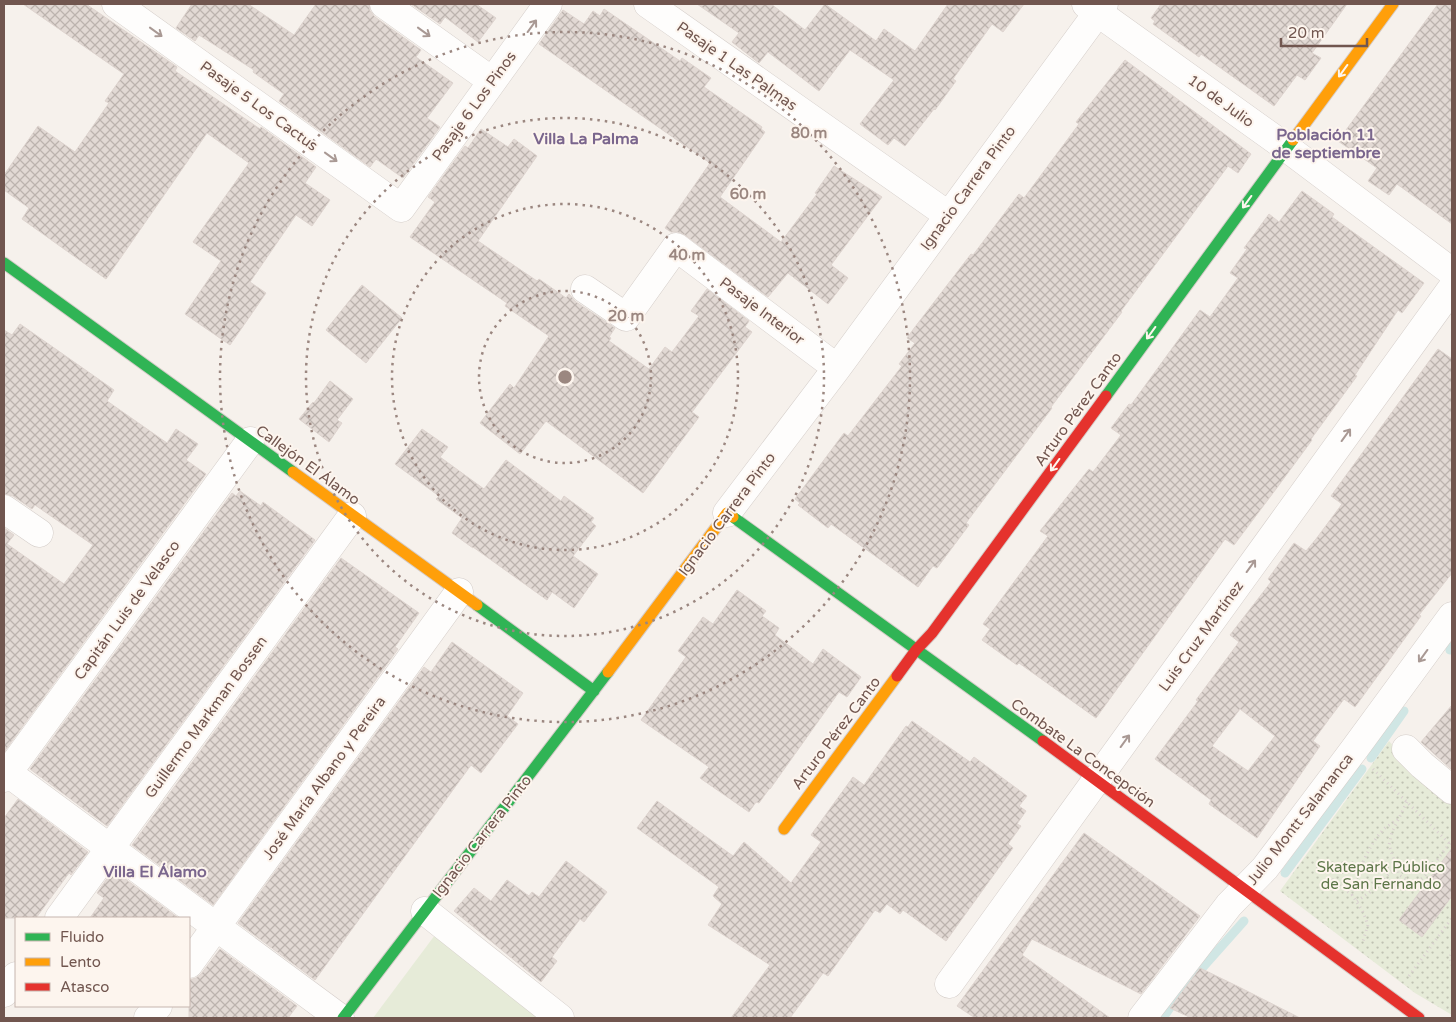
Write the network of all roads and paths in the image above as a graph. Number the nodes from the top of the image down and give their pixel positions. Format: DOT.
graph roads {
  1 [pos="116,4"];
  2 [pos="384,4"];
  3 [pos="548,4"];
  4 [pos="648,4"];
  5 [pos="1393,4"];
  6 [pos="1096,7"];
  7 [pos="492,81"];
  8 [pos="1287,148"];
  9 [pos="401,208"];
  10 [pos="948,215"];
  11 [pos="4,263"];
  12 [pos="1452,272"];
  13 [pos="1452,288"];
  14 [pos="585,289"];
  15 [pos="837,368"];
  16 [pos="250,441"];
  17 [pos="4,509"];
  18 [pos="728,513"];
  19 [pos="352,516"];
  20 [pos="39,533"];
  21 [pos="459,592"];
  22 [pos="1452,616"];
  23 [pos="916,650"];
  24 [pos="594,691"];
  25 [pos="1406,749"];
  26 [pos="1368,765"];
  27 [pos="6,776"];
  28 [pos="1097,780"];
  29 [pos="1452,790"];
  30 [pos="1407,802"];
  31 [pos="1398,818"];
  32 [pos="784,829"];
  33 [pos="1451,845"];
  34 [pos="110,849"];
  35 [pos="1396,866"];
  36 [pos="1332,879"];
  37 [pos="1244,890"];
  38 [pos="1352,895"];
  39 [pos="1356,901"];
  40 [pos="425,911"];
  41 [pos="60,917"];
  42 [pos="1452,918"];
  43 [pos="216,927"];
  44 [pos="1363,942"];
  45 [pos="1452,950"];
  46 [pos="190,963"];
  47 [pos="1452,966"];
  48 [pos="15,977"];
  49 [pos="1408,977"];
  50 [pos="949,984"];
  51 [pos="4,993"];
  52 [pos="157,1007"];
  53 [pos="148,1018"];
  54 [pos="342,1018"];
  55 [pos="560,1018"];
  56 [pos="1142,1018"];
  57 [pos="1420,1018"];
  1 -- 9 [label="street, Pasaje 5 Los Cactus, one-way"];
  2 -- 7 [label="street, one-way"];
  7 -- 3 [label="street, Pasaje 6 Los Pinos, one-way"];
  4 -- 10 [label="street, Pasaje 1 Las Palmas"];
  5 -- 8 [label="street, Arturo Pérez Canto, one-way"];
  6 -- 8 [label="street, 10 de Julio"];
  6 -- 10 [label="street, Ignacio Carrera Pinto"];
  7 -- 9 [label="street, Pasaje 6 Los Pinos"];
  8 -- 12 [label="street, 10 de Julio"];
  8 -- 23 [label="street, Arturo Pérez Canto, one-way"];
  10 -- 15 [label="street, Ignacio Carrera Pinto"];
  11 -- 16 [label="street, Callejón El Álamo"];
  28 -- 13 [label="street, Luis Cruz Martínez, one-way"];
  14 -- 15 [label="street, Pasaje Interior"];
  15 -- 18 [label="street, Ignacio Carrera Pinto"];
  16 -- 19 [label="street, Callejón El Álamo"];
  16 -- 27 [label="street, Capitán Luis de Velasco"];
  17 -- 20 [label="street"];
  18 -- 23 [label="street, Combate La Concepción"];
  18 -- 24 [label="street, Ignacio Carrera Pinto"];
  19 -- 21 [label="street, Callejón El Álamo"];
  19 -- 34 [label="street, Guillermo Markman Bossen"];
  21 -- 24 [label="street, Callejón El Álamo"];
  21 -- 43 [label="street, José María Albano y Pereira"];
  22 -- 37 [label="street, Julio Montt Salamanca, one-way"];
  23 -- 28 [label="street, Combate La Concepción"];
  23 -- 32 [label="street, Arturo Pérez Canto"];
  24 -- 40 [label="street, Ignacio Carrera Pinto"];
  25 -- 29 [label="street"];
  26 -- 30 [label="path"];
  27 -- 34 [label="street"];
  28 -- 37 [label="street, Combate La Concepción"];
  28 -- 50 [label="street, Luis Cruz Martínez"];
  30 -- 31 [label="path"];
  30 -- 33 [label="path"];
  31 -- 35 [label="path"];
  31 -- 38 [label="path"];
  33 -- 35 [label="path"];
  34 -- 41 [label="street, Guillermo Markman Bossen"];
  34 -- 43 [label="street"];
  35 -- 39 [label="path"];
  36 -- 38 [label="path"];
  37 -- 56 [label="street, Julio Montt Salamanca"];
  37 -- 57 [label="street, Combate La Concepción"];
  38 -- 39 [label="path"];
  39 -- 44 [label="path"];
  40 -- 54 [label="street, Ignacio Carrera Pinto"];
  40 -- 55 [label="street"];
  42 -- 49 [label="path"];
  43 -- 46 [label="street, José María Albano y Pereira"];
  43 -- 54 [label="street"];
  45 -- 47 [label="path"];
  48 -- 51 [label="street"];
  52 -- 53 [label="street"];
}
